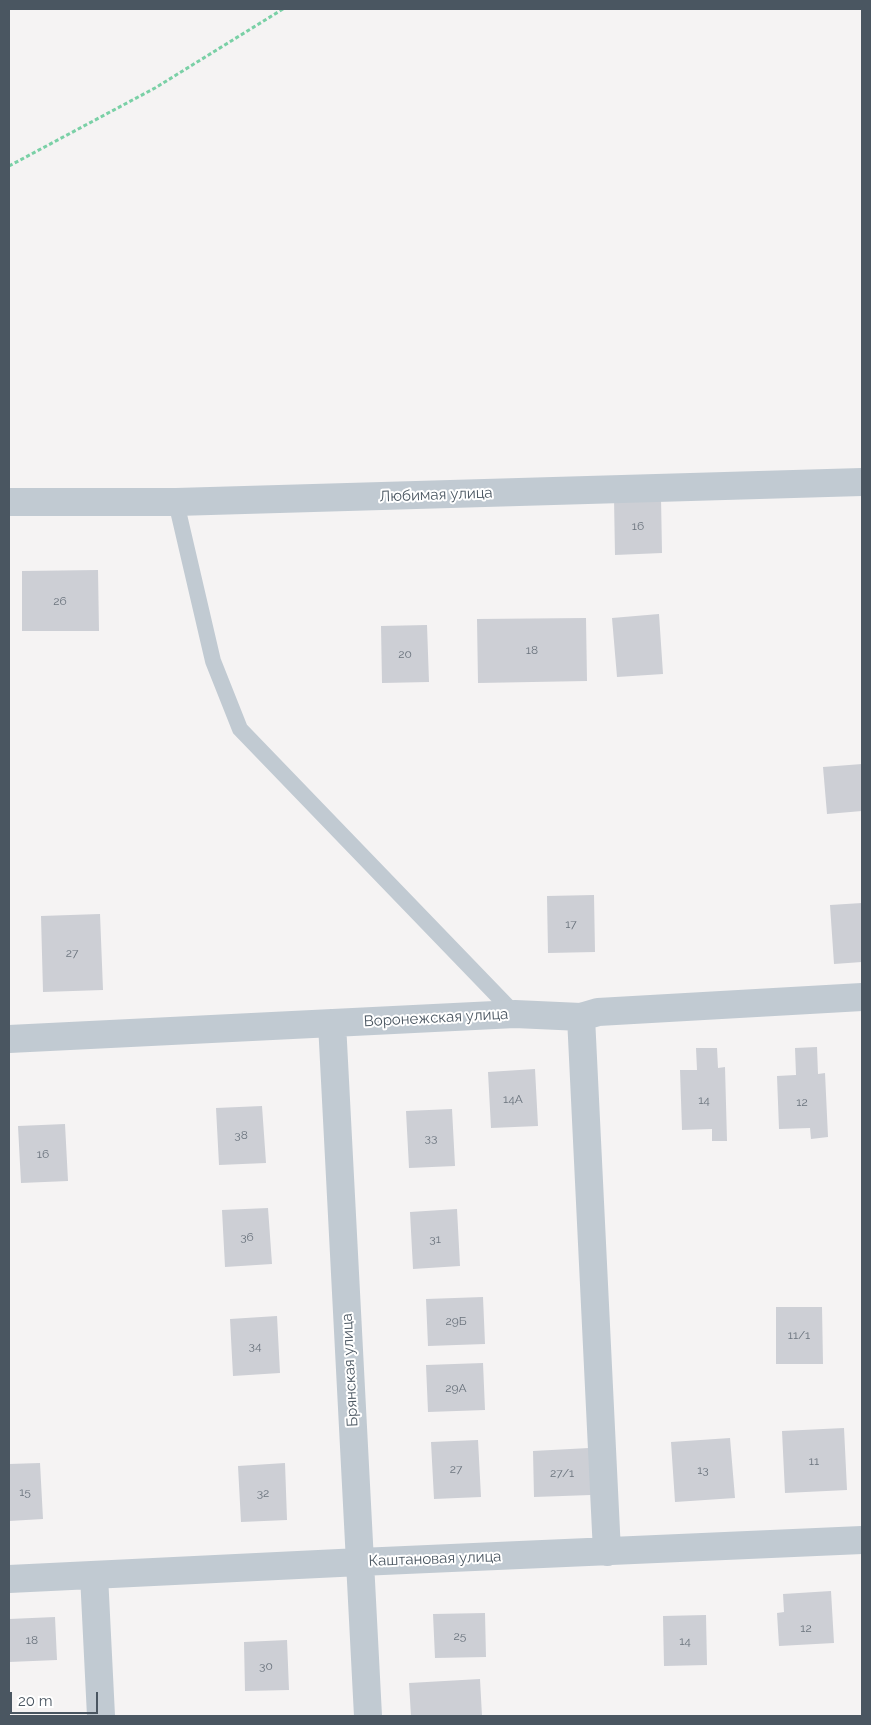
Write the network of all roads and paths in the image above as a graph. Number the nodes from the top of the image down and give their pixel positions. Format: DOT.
graph roads {
  1 [pos="282,9"];
  2 [pos="9,166"];
  3 [pos="862,482"];
  4 [pos="9,502"];
  5 [pos="176,502"];
  6 [pos="862,997"];
  7 [pos="515,1014"];
  8 [pos="581,1017"];
  9 [pos="332,1023"];
  10 [pos="9,1040"];
  11 [pos="862,1540"];
  12 [pos="607,1552"];
  13 [pos="360,1562"];
  14 [pos="94,1575"];
  15 [pos="9,1579"];
  16 [pos="101,1716"];
  17 [pos="368,1716"];
  1 -- 2 [label="path"];
  3 -- 5 [label="street, Любимая улица"];
  4 -- 5 [label="street, Любимая улица"];
  5 -- 7 [label="lane"];
  6 -- 8 [label="street, Воронежская улица"];
  7 -- 8 [label="street, Воронежская улица"];
  7 -- 9 [label="street, Воронежская улица"];
  8 -- 12 [label="street"];
  9 -- 10 [label="street, Воронежская улица"];
  9 -- 13 [label="street, Брянская улица"];
  11 -- 12 [label="street, Каштановая улица"];
  12 -- 13 [label="street, Каштановая улица"];
  13 -- 14 [label="street, Каштановая улица"];
  13 -- 17 [label="street, Брянская улица"];
  14 -- 15 [label="street, Каштановая улица"];
  14 -- 16 [label="street"];
}
